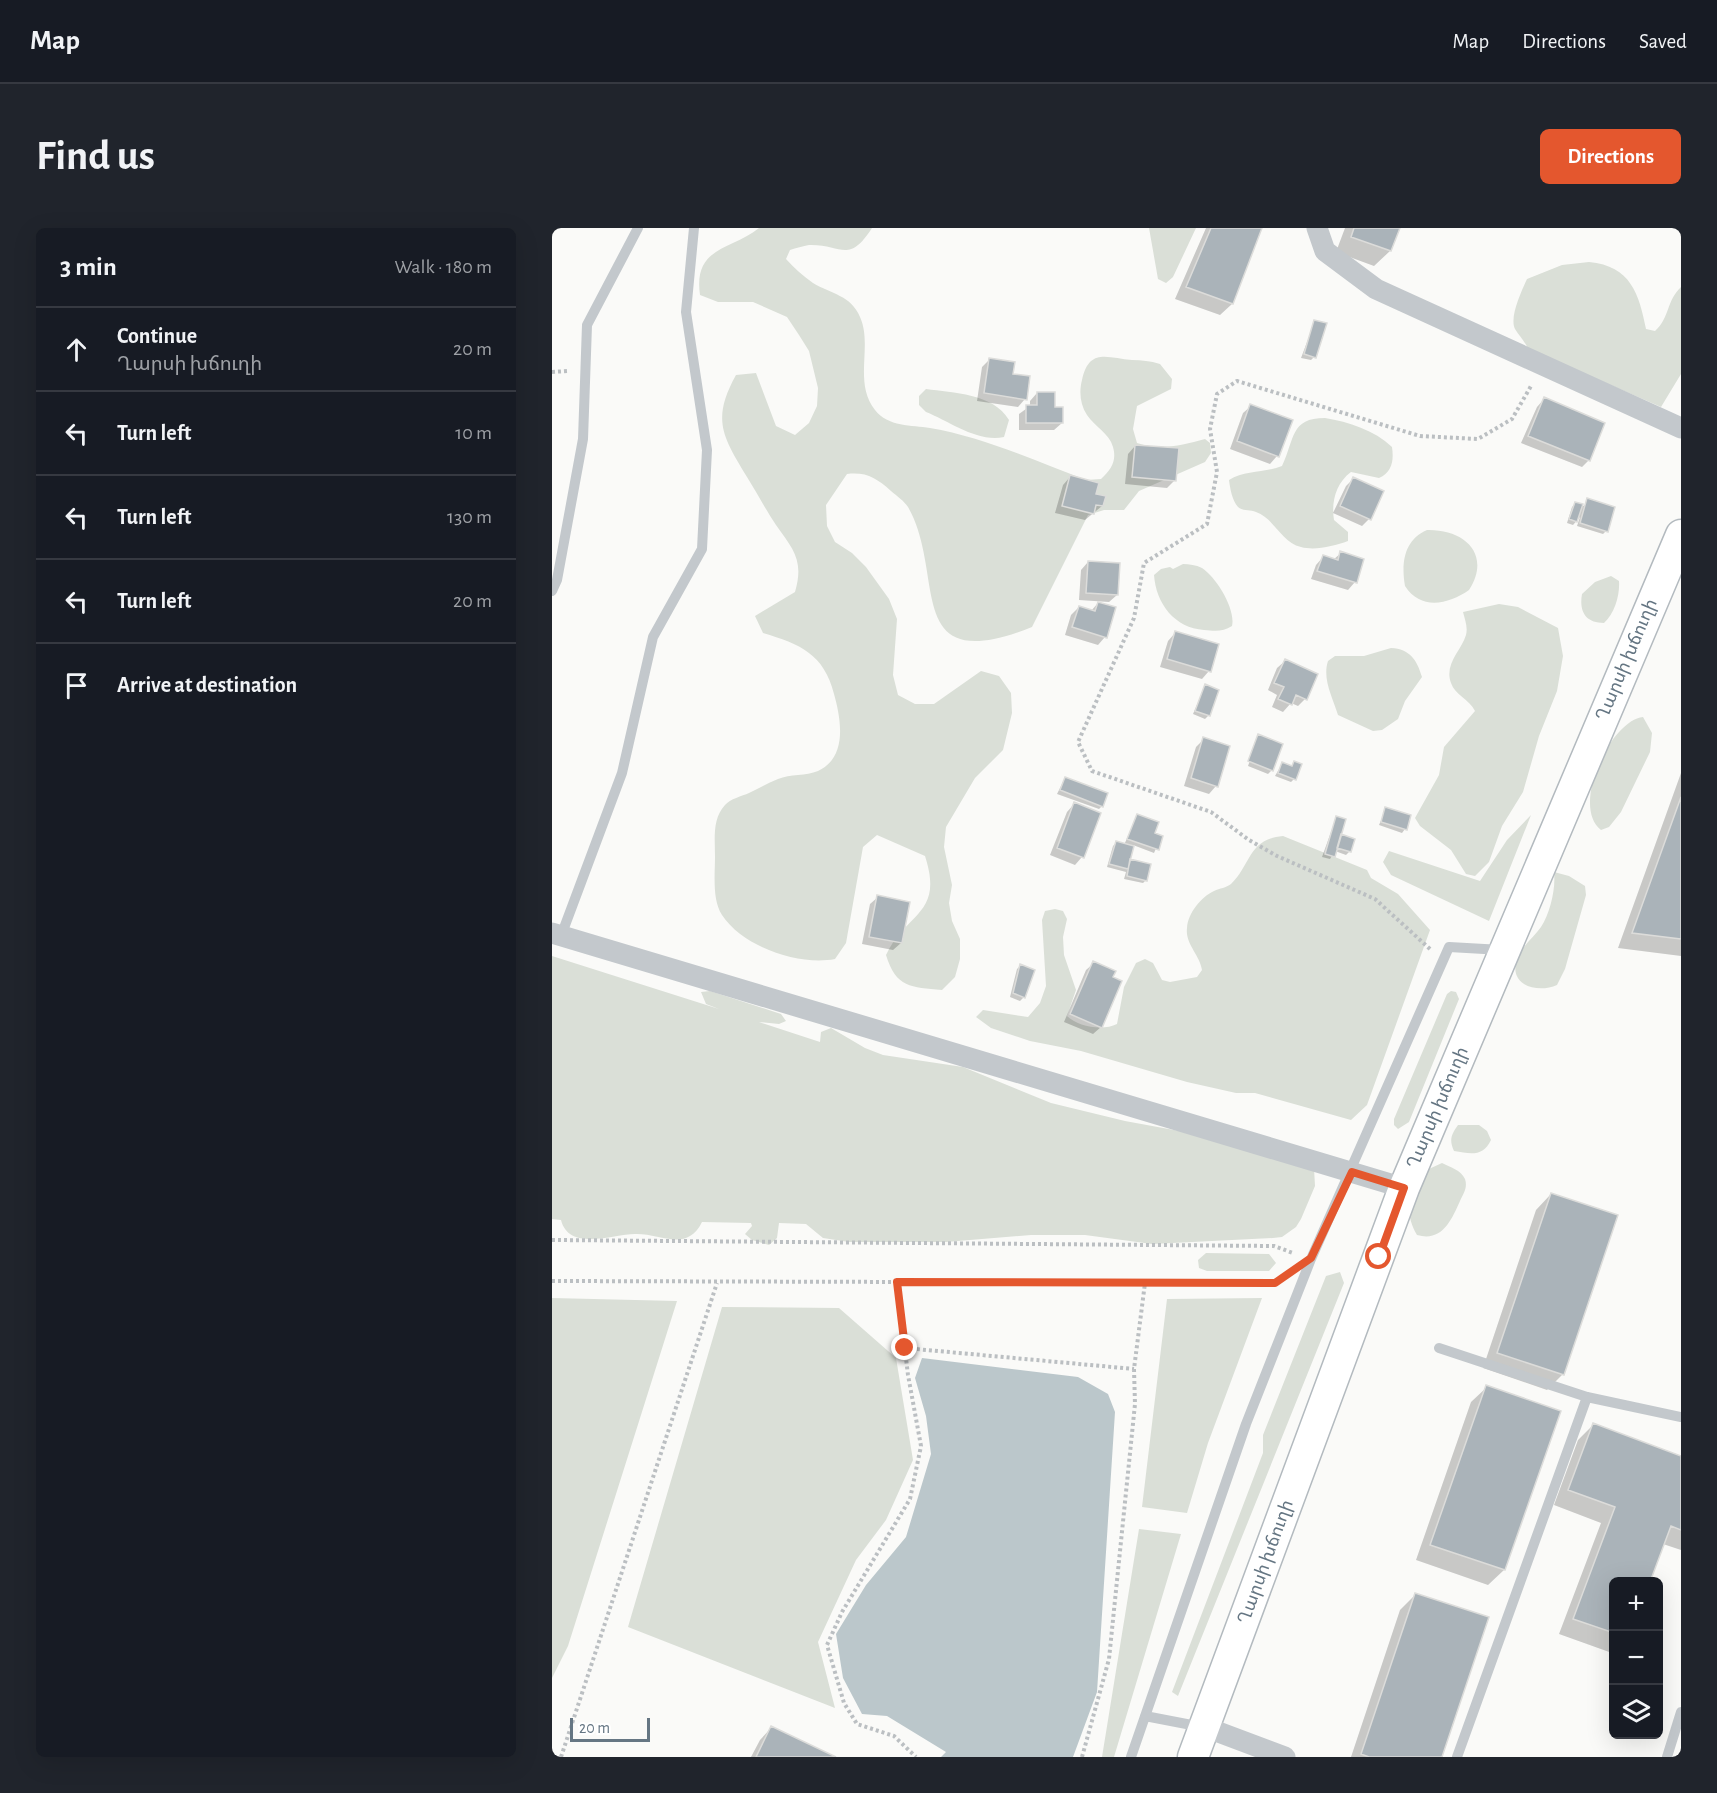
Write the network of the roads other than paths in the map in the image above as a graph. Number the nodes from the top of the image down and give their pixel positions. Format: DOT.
graph roads {
  1 [pos="638,228"];
  2 [pos="694,228"];
  3 [pos="1317,228"];
  4 [pos="1681,428"];
  5 [pos="1681,535"];
  6 [pos="552,591"];
  7 [pos="556,935"];
  8 [pos="1503,950"];
  9 [pos="1352,1172"];
  10 [pos="1404,1188"];
  11 [pos="1438,1347"];
  12 [pos="1587,1397"];
  13 [pos="1681,1417"];
  14 [pos="1681,1712"];
  15 [pos="1145,1716"];
  16 [pos="1205,1727"];
  17 [pos="1131,1757"];
  18 [pos="1193,1757"];
  19 [pos="1285,1757"];
  20 [pos="1457,1757"];
  21 [pos="1667,1757"];
  1 -- 6 [label="lane"];
  2 -- 7 [label="lane"];
  3 -- 4 [label="street"];
  5 -- 8 [label="main road, Ղարսի խճուղի"];
  7 -- 9 [label="street"];
  8 -- 9 [label="lane"];
  8 -- 10 [label="main road, Ղարսի խճուղի"];
  9 -- 10 [label="street"];
  9 -- 15 [label="lane"];
  10 -- 16 [label="main road, Ղարսի խճուղի"];
  11 -- 12 [label="lane"];
  12 -- 13 [label="lane"];
  12 -- 20 [label="lane"];
  14 -- 21 [label="lane"];
  15 -- 16 [label="lane"];
  15 -- 17 [label="lane"];
  16 -- 18 [label="main road, Ղարսի խճուղի"];
  16 -- 19 [label="street"];
}
